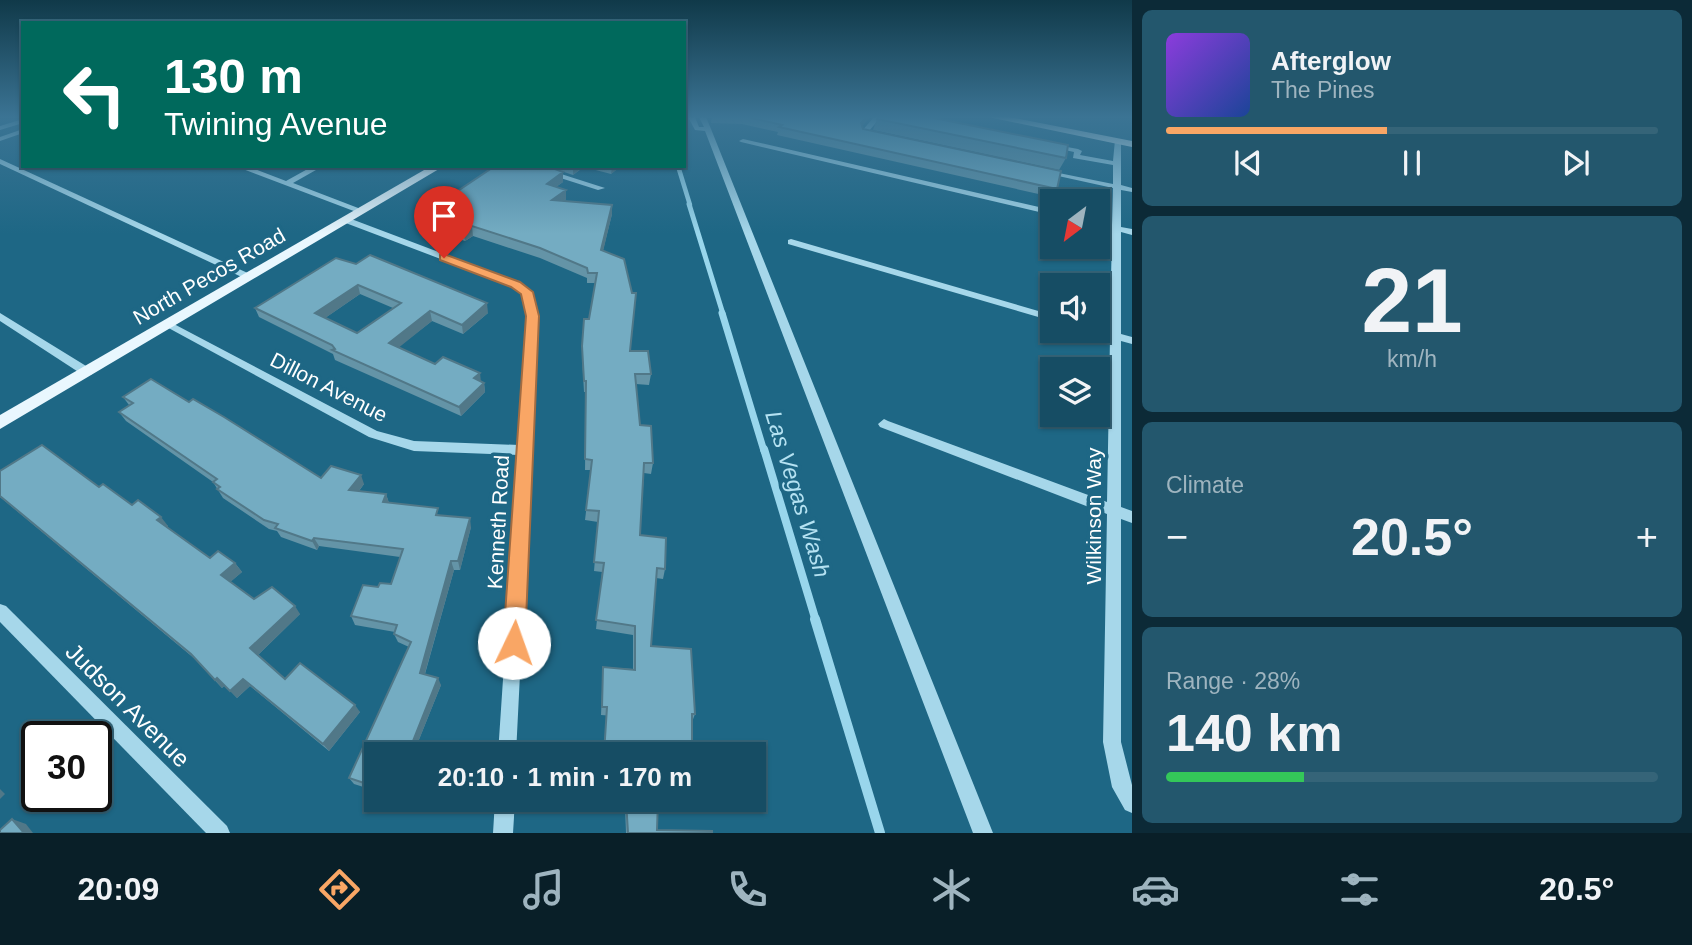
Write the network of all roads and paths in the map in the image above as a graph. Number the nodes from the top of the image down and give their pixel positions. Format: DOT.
graph roads {
  1 [pos="718,156"];
  2 [pos="807,156"];
  3 [pos="1076,156"];
  4 [pos="1119,156"];
  5 [pos="1084,158"];
  6 [pos="0,161"];
  7 [pos="1120,162"];
  8 [pos="244,168"];
  9 [pos="315,168"];
  10 [pos="436,168"];
  11 [pos="534,168"];
  12 [pos="1040,171"];
  13 [pos="1081,180"];
  14 [pos="286,184"];
  15 [pos="1117,187"];
  16 [pos="601,188"];
  17 [pos="1132,190"];
  18 [pos="1040,210"];
  19 [pos="362,211"];
  20 [pos="346,220"];
  21 [pos="1110,227"];
  22 [pos="1116,228"];
  23 [pos="1132,232"];
  24 [pos="791,242"];
  25 [pos="249,277"];
  26 [pos="527,292"];
  27 [pos="1040,315"];
  28 [pos="0,316"];
  29 [pos="168,325"];
  30 [pos="1110,335"];
  31 [pos="1115,336"];
  32 [pos="1132,341"];
  33 [pos="87,372"];
  34 [pos="0,423"];
  35 [pos="884,424"];
  36 [pos="525,450"];
  37 [pos="1114,510"];
  38 [pos="1132,517"];
  39 [pos="0,611"];
  40 [pos="509,742"];
  41 [pos="1132,803"];
  42 [pos="504,812"];
  43 [pos="220,833"];
  44 [pos="503,833"];
  45 [pos="984,833"];
  1 -- 45 [label="street"];
  2 -- 18 [label="street"];
  3 -- 5 [label="street"];
  4 -- 7 [label="street, Wilkinson Way"];
  5 -- 7 [label="street"];
  5 -- 13 [label="street"];
  6 -- 25 [label="street"];
  7 -- 15 [label="street, Wilkinson Way"];
  8 -- 14 [label="street"];
  9 -- 14 [label="street"];
  10 -- 19 [label="main road, North Pecos Road"];
  11 -- 16 [label="street"];
  12 -- 13 [label="street"];
  13 -- 15 [label="street"];
  14 -- 19 [label="street"];
  15 -- 17 [label="street"];
  15 -- 22 [label="street, Wilkinson Way"];
  19 -- 20 [label="main road, North Pecos Road"];
  20 -- 25 [label="main road, North Pecos Road"];
  20 -- 26 [label="street"];
  21 -- 22 [label="street"];
  22 -- 23 [label="street"];
  22 -- 31 [label="street, Wilkinson Way"];
  24 -- 27 [label="street"];
  25 -- 29 [label="main road, North Pecos Road"];
  26 -- 36 [label="street, Kenneth Road"];
  28 -- 33 [label="street"];
  29 -- 33 [label="main road, North Pecos Road"];
  29 -- 36 [label="street, Dillon Avenue"];
  30 -- 31 [label="street"];
  31 -- 32 [label="street"];
  31 -- 37 [label="street, Wilkinson Way"];
  33 -- 34 [label="main road, North Pecos Road"];
  35 -- 37 [label="street"];
  36 -- 40 [label="street, Kenneth Road"];
  37 -- 38 [label="street"];
  37 -- 41 [label="street, Wilkinson Way"];
  39 -- 43 [label="street, Judson Avenue"];
  42 -- 44 [label="street"];
}
